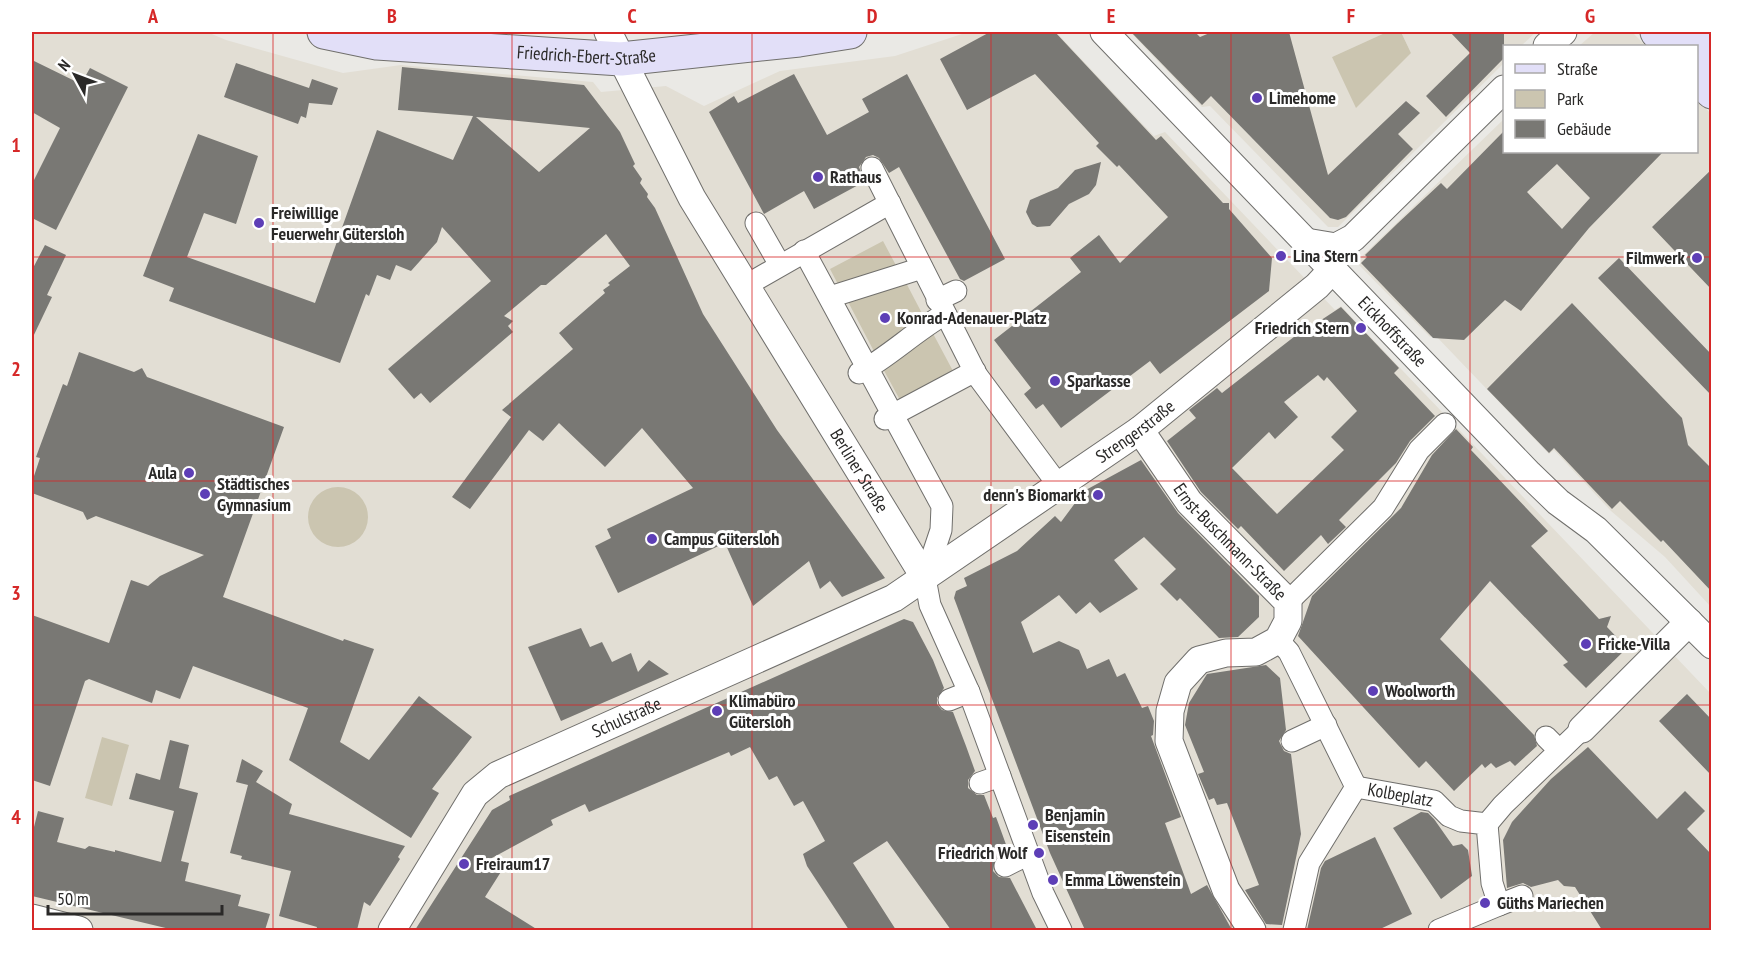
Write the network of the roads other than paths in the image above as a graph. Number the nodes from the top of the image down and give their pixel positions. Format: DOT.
graph roads {
  1 [pos="324,32"];
  2 [pos="850,32"];
  3 [pos="1104,32"];
  4 [pos="1563,32"];
  5 [pos="1656,32"];
  6 [pos="1689,32"];
  7 [pos="614,45"];
  8 [pos="1548,45"];
  9 [pos="1669,45"];
  10 [pos="1712,56"];
  11 [pos="1698,78"];
  12 [pos="1503,90"];
  13 [pos="1712,92"];
  14 [pos="872,168"];
  15 [pos="890,203"];
  16 [pos="756,223"];
  17 [pos="1306,242"];
  18 [pos="804,251"];
  19 [pos="780,265"];
  20 [pos="922,268"];
  21 [pos="1333,269"];
  22 [pos="745,286"];
  23 [pos="830,297"];
  24 [pos="946,301"];
  25 [pos="864,370"];
  26 [pos="975,371"];
  27 [pos="889,417"];
  28 [pos="1444,424"];
  29 [pos="1140,430"];
  30 [pos="1059,486"];
  31 [pos="925,578"];
  32 [pos="1288,602"];
  33 [pos="1689,622"];
  34 [pos="1278,640"];
  35 [pos="1712,645"];
  36 [pos="969,692"];
  37 [pos="949,700"];
  38 [pos="1326,724"];
  39 [pos="1582,729"];
  40 [pos="1292,741"];
  41 [pos="1000,776"];
  42 [pos="980,783"];
  43 [pos="1356,787"];
  44 [pos="1487,824"];
  45 [pos="1029,855"];
  46 [pos="1005,866"];
  47 [pos="1492,883"];
  48 [pos="1522,896"];
  49 [pos="1499,905"];
  50 [pos="32,918"];
  51 [pos="1458,922"];
  52 [pos="79,930"];
  53 [pos="392,930"];
  54 [pos="1061,930"];
  55 [pos="1252,930"];
  56 [pos="1294,930"];
  57 [pos="1439,930"];
  1 -- 7 [label="main road, Friedrich-Ebert-Straße"];
  2 -- 7 [label="main road, Friedrich-Ebert-Straße"];
  3 -- 17 [label="street, Eickhoffstraße"];
  4 -- 8 [label="street"];
  5 -- 9 [label="main road"];
  6 -- 10 [label="main road"];
  7 -- 22 [label="street, Berliner Straße"];
  11 -- 13 [label="main road"];
  12 -- 17 [label="street"];
  14 -- 15 [label="street"];
  15 -- 18 [label="street"];
  15 -- 20 [label="street"];
  16 -- 19 [label="street"];
  17 -- 21 [label="street, Eickhoffstraße"];
  18 -- 19 [label="street"];
  18 -- 23 [label="street"];
  19 -- 22 [label="street"];
  20 -- 23 [label="street"];
  20 -- 24 [label="street"];
  21 -- 29 [label="street, Strengerstraße"];
  21 -- 33 [label="street, Eickhoffstraße"];
  22 -- 31 [label="street, Berliner Straße"];
  23 -- 25 [label="street"];
  24 -- 25 [label="street"];
  24 -- 26 [label="street"];
  25 -- 27 [label="street"];
  26 -- 27 [label="street"];
  26 -- 30 [label="street"];
  27 -- 31 [label="street"];
  28 -- 32 [label="street"];
  29 -- 30 [label="street, Strengerstraße"];
  29 -- 32 [label="street, Ernst-Buschmann-Straße"];
  30 -- 31 [label="street, Strengerstraße"];
  31 -- 36 [label="street, Berliner Straße"];
  31 -- 53 [label="street, Schulstraße"];
  32 -- 34 [label="street, Ernst-Buschmann-Straße"];
  33 -- 35 [label="street, Eickhoffstraße"];
  33 -- 39 [label="street"];
  34 -- 38 [label="street, Kolbeplatz"];
  34 -- 55 [label="street"];
  36 -- 37 [label="street"];
  36 -- 41 [label="street, Berliner Straße"];
  38 -- 40 [label="street"];
  38 -- 43 [label="street, Kolbeplatz"];
  39 -- 44 [label="street"];
  41 -- 42 [label="street"];
  41 -- 45 [label="street, Berliner Straße"];
  43 -- 44 [label="street, Kolbeplatz"];
  43 -- 56 [label="street, Kolbeplatz"];
  44 -- 47 [label="street"];
  45 -- 46 [label="street"];
  45 -- 54 [label="street, Berliner Straße"];
  47 -- 49 [label="street"];
  47 -- 51 [label="street"];
  48 -- 49 [label="street"];
  49 -- 51 [label="street"];
  50 -- 52 [label="street"];
  51 -- 57 [label="street"];
}
